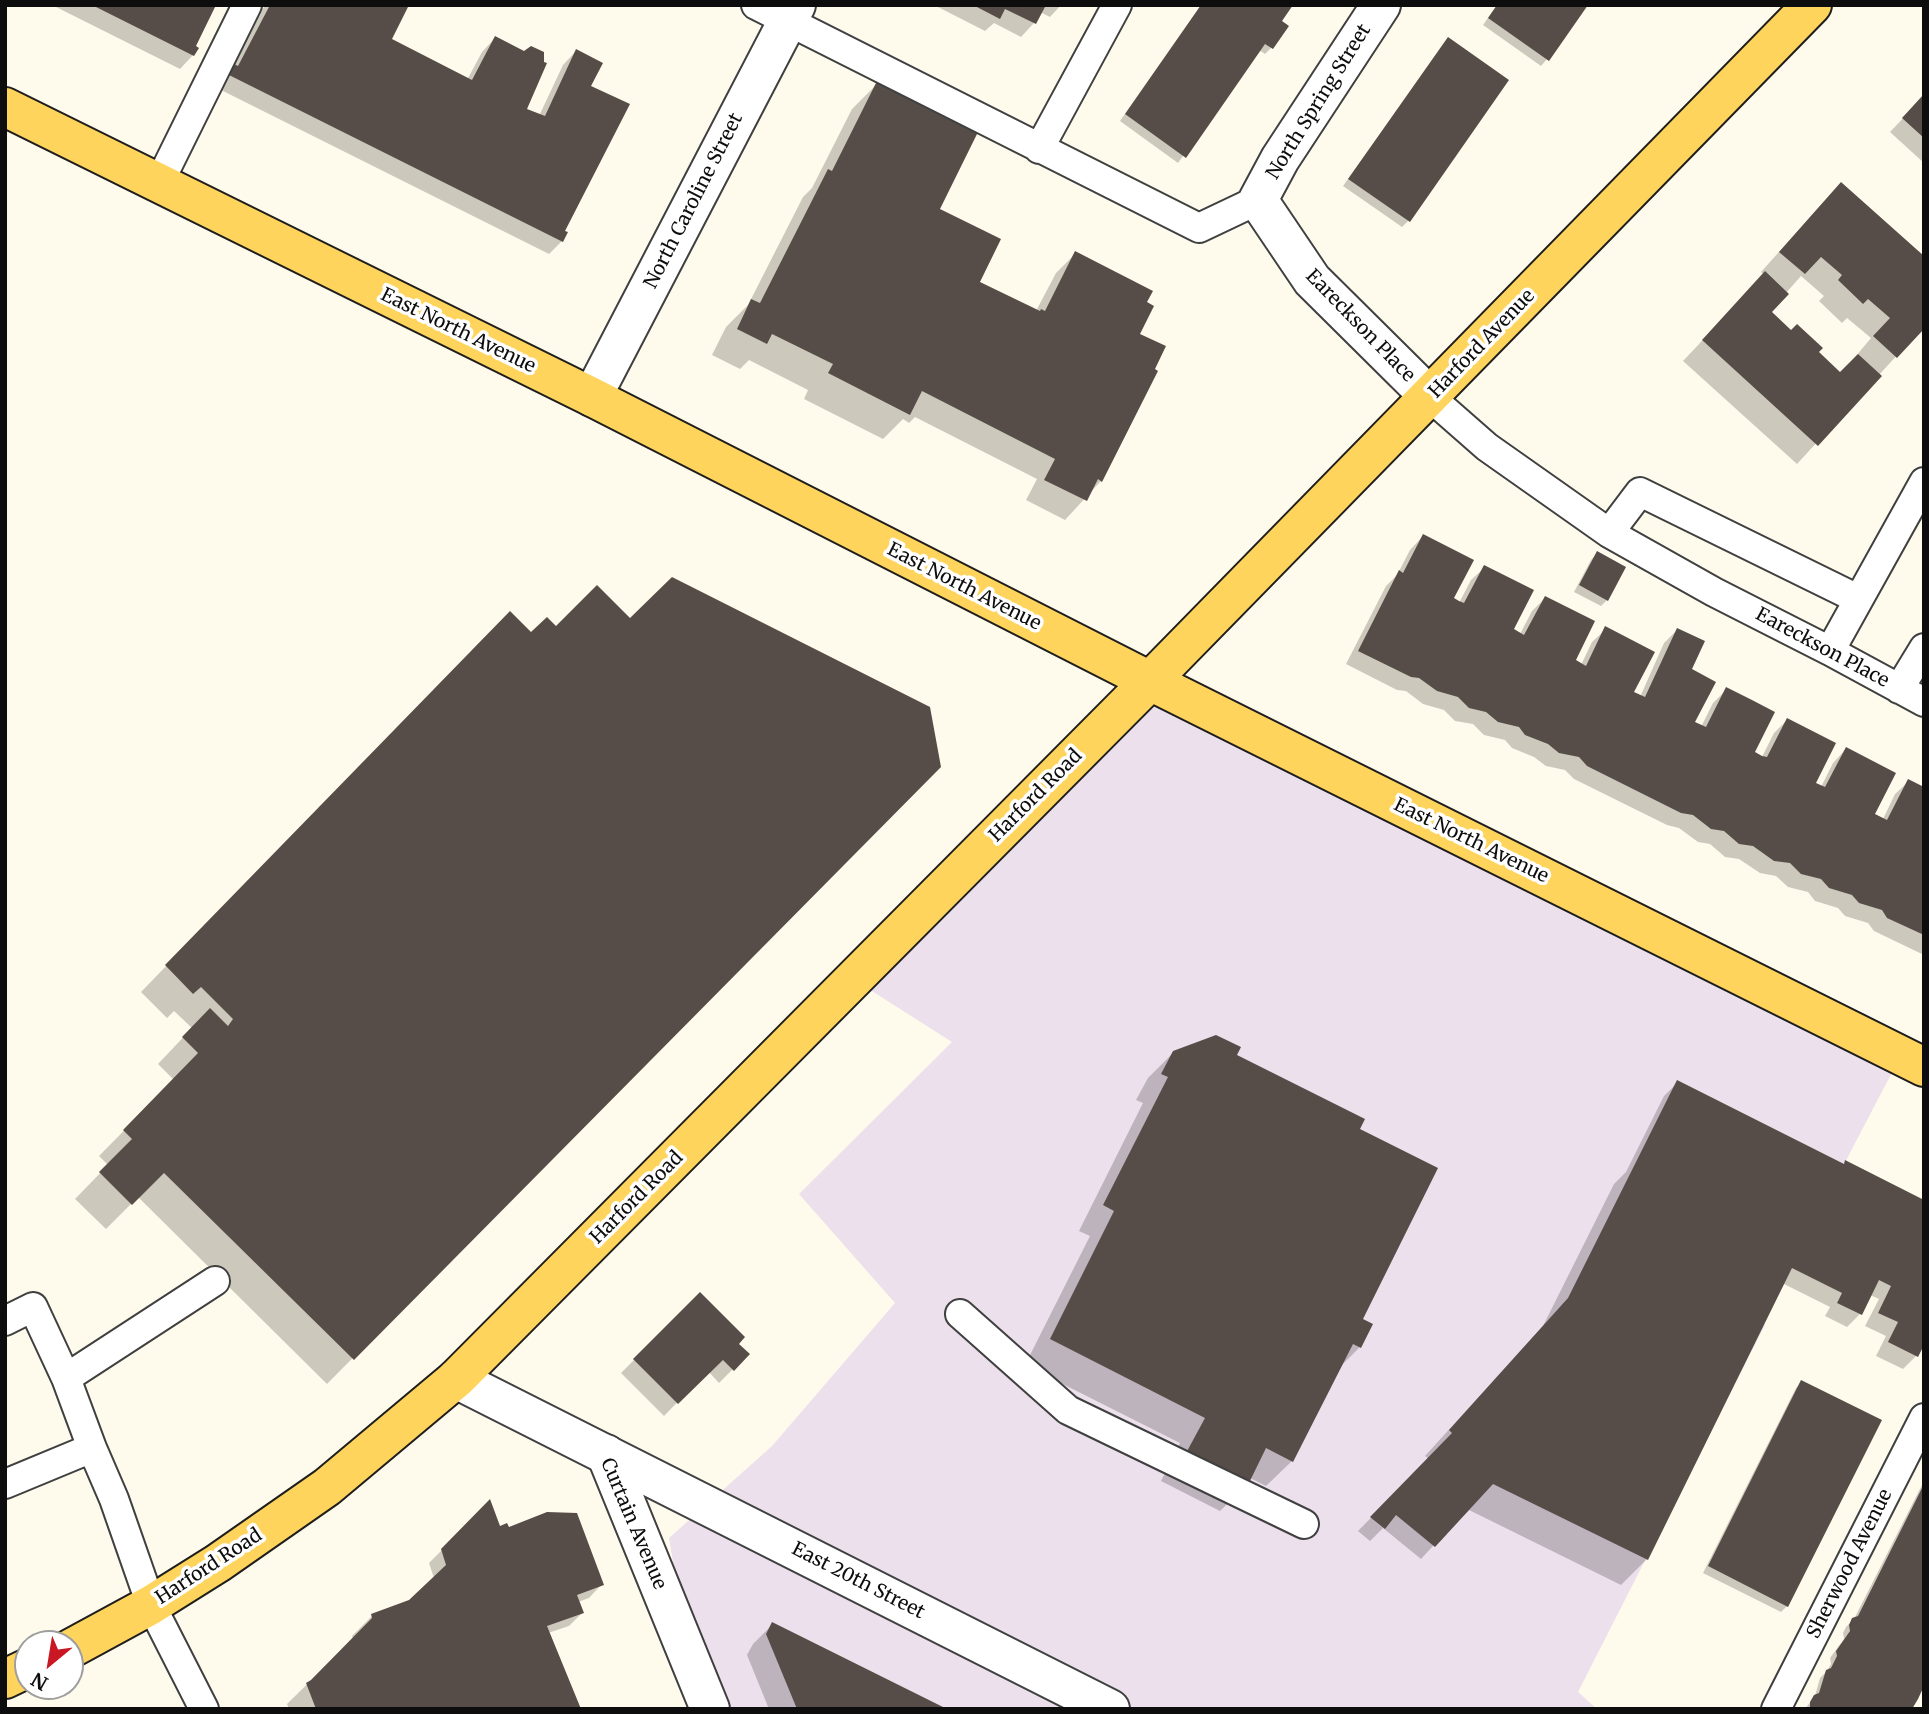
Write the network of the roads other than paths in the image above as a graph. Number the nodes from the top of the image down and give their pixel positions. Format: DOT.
graph roads {
  1 [pos="247,5"];
  2 [pos="1116,5"];
  3 [pos="1381,5"];
  4 [pos="1812,5"];
  5 [pos="780,11"];
  6 [pos="5,107"];
  7 [pos="1039,149"];
  8 [pos="159,183"];
  9 [pos="1258,200"];
  10 [pos="592,397"];
  11 [pos="1430,397"];
  12 [pos="1924,482"];
  13 [pos="1609,533"];
  14 [pos="1858,599"];
  15 [pos="1924,648"];
  16 [pos="1830,651"];
  17 [pos="1150,681"];
  18 [pos="1899,689"];
  19 [pos="1924,702"];
  20 [pos="1924,1067"];
  21 [pos="215,1281"];
  22 [pos="960,1314"];
  23 [pos="5,1321"];
  24 [pos="66,1378"];
  25 [pos="456,1379"];
  26 [pos="1924,1418"];
  27 [pos="92,1448"];
  28 [pos="606,1454"];
  29 [pos="5,1484"];
  30 [pos="1304,1524"];
  31 [pos="151,1605"];
  32 [pos="84,1641"];
  33 [pos="204,1709"];
  34 [pos="710,1709"];
  35 [pos="1110,1709"];
  36 [pos="1776,1709"];
  1 -- 8 [label="lane"];
  2 -- 7 [label="lane"];
  3 -- 9 [label="street, North Spring Street"];
  4 -- 11 [label="main road, Harford Avenue"];
  5 -- 7 [label="lane"];
  5 -- 10 [label="street, North Caroline Street"];
  6 -- 8 [label="main road, East North Avenue"];
  7 -- 9 [label="lane"];
  8 -- 10 [label="main road, East North Avenue"];
  9 -- 11 [label="street, Eareckson Place"];
  10 -- 17 [label="main road, East North Avenue"];
  11 -- 13 [label="lane, Eareckson Place"];
  11 -- 17 [label="main road, Harford Avenue"];
  12 -- 14 [label="lane"];
  13 -- 14 [label="lane"];
  13 -- 16 [label="lane, Eareckson Place"];
  14 -- 16 [label="lane"];
  15 -- 18 [label="lane"];
  16 -- 18 [label="lane, Eareckson Place"];
  17 -- 20 [label="main road, East North Avenue"];
  17 -- 25 [label="main road, Harford Road"];
  18 -- 19 [label="lane, Eareckson Place"];
  21 -- 24 [label="lane"];
  22 -- 30 [label="lane"];
  23 -- 24 [label="lane"];
  24 -- 27 [label="lane"];
  25 -- 28 [label="street, Curtain Avenue"];
  25 -- 31 [label="main road, Harford Road"];
  26 -- 36 [label="lane, Sherwood Avenue"];
  27 -- 29 [label="lane"];
  27 -- 31 [label="lane"];
  28 -- 34 [label="street, Curtain Avenue"];
  28 -- 35 [label="street, East 20th Street"];
  31 -- 32 [label="main road, Harford Road"];
  31 -- 33 [label="lane"];
}
